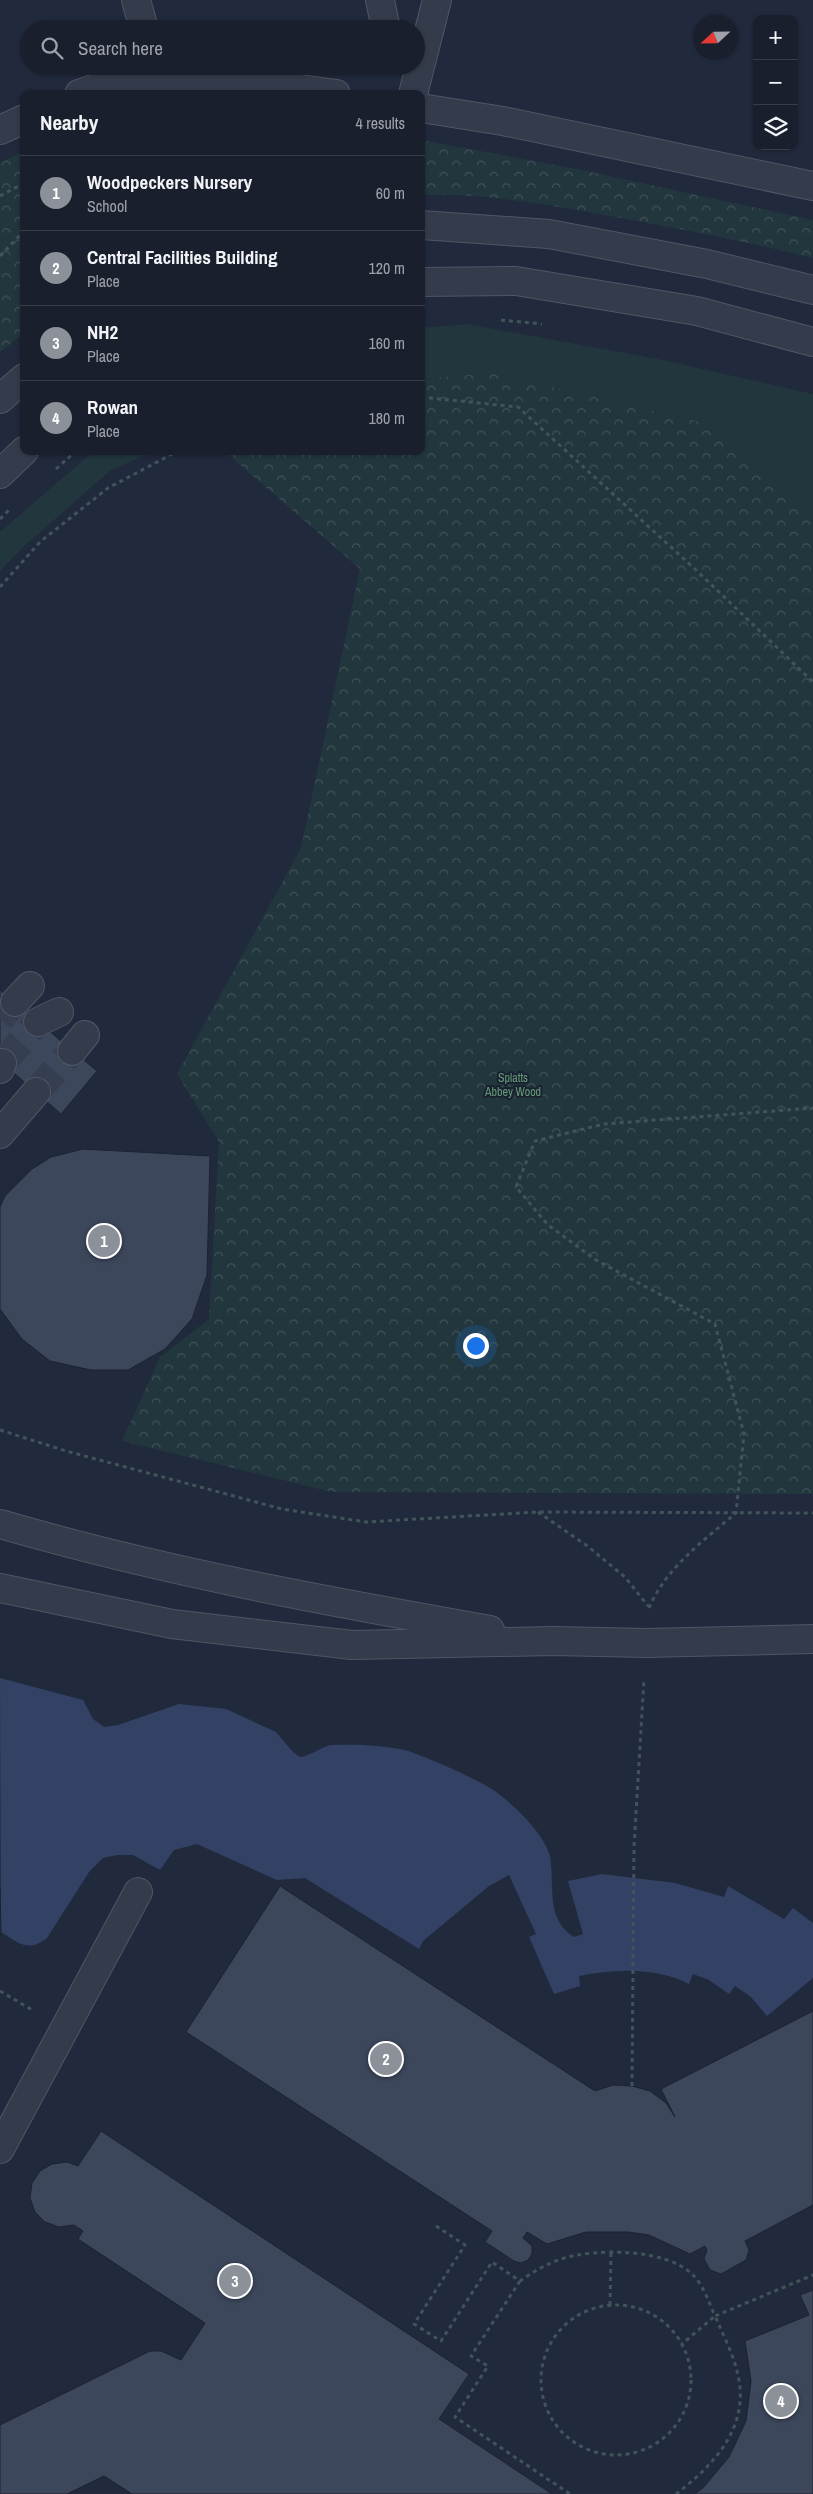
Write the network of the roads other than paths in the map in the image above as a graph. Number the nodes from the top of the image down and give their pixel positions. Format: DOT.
graph roads {
  1 [pos="136,0"];
  2 [pos="380,0"];
  3 [pos="437,0"];
  4 [pos="142,20"];
  5 [pos="384,20"];
  6 [pos="425,40"];
  7 [pos="139,75"];
  8 [pos="188,75"];
  9 [pos="416,75"];
  10 [pos="92,90"];
  11 [pos="306,90"];
  12 [pos="414,90"];
  13 [pos="425,109"];
  14 [pos="20,120"];
  15 [pos="0,130"];
  16 [pos="813,186"];
  17 [pos="425,225"];
  18 [pos="425,282"];
  19 [pos="813,290"];
  20 [pos="813,342"];
  21 [pos="20,382"];
  22 [pos="0,399"];
  23 [pos="20,455"];
  24 [pos="0,474"];
  25 [pos="36,1092"];
  26 [pos="0,1134"];
  27 [pos="0,1524"];
  28 [pos="0,1588"];
  29 [pos="813,1639"];
  30 [pos="553,1641"];
  31 [pos="138,1892"];
  32 [pos="0,2149"];
  1 -- 4 [label="street"];
  2 -- 5 [label="street"];
  3 -- 6 [label="street"];
  7 -- 10 [label="street"];
  8 -- 11 [label="street"];
  9 -- 12 [label="street"];
  13 -- 16 [label="street"];
  14 -- 15 [label="street"];
  17 -- 19 [label="street"];
  18 -- 20 [label="street"];
  21 -- 22 [label="street"];
  23 -- 24 [label="street"];
  25 -- 26 [label="street"];
  27 -- 30 [label="street"];
  28 -- 30 [label="street"];
  29 -- 30 [label="street"];
  31 -- 32 [label="street"];
}
